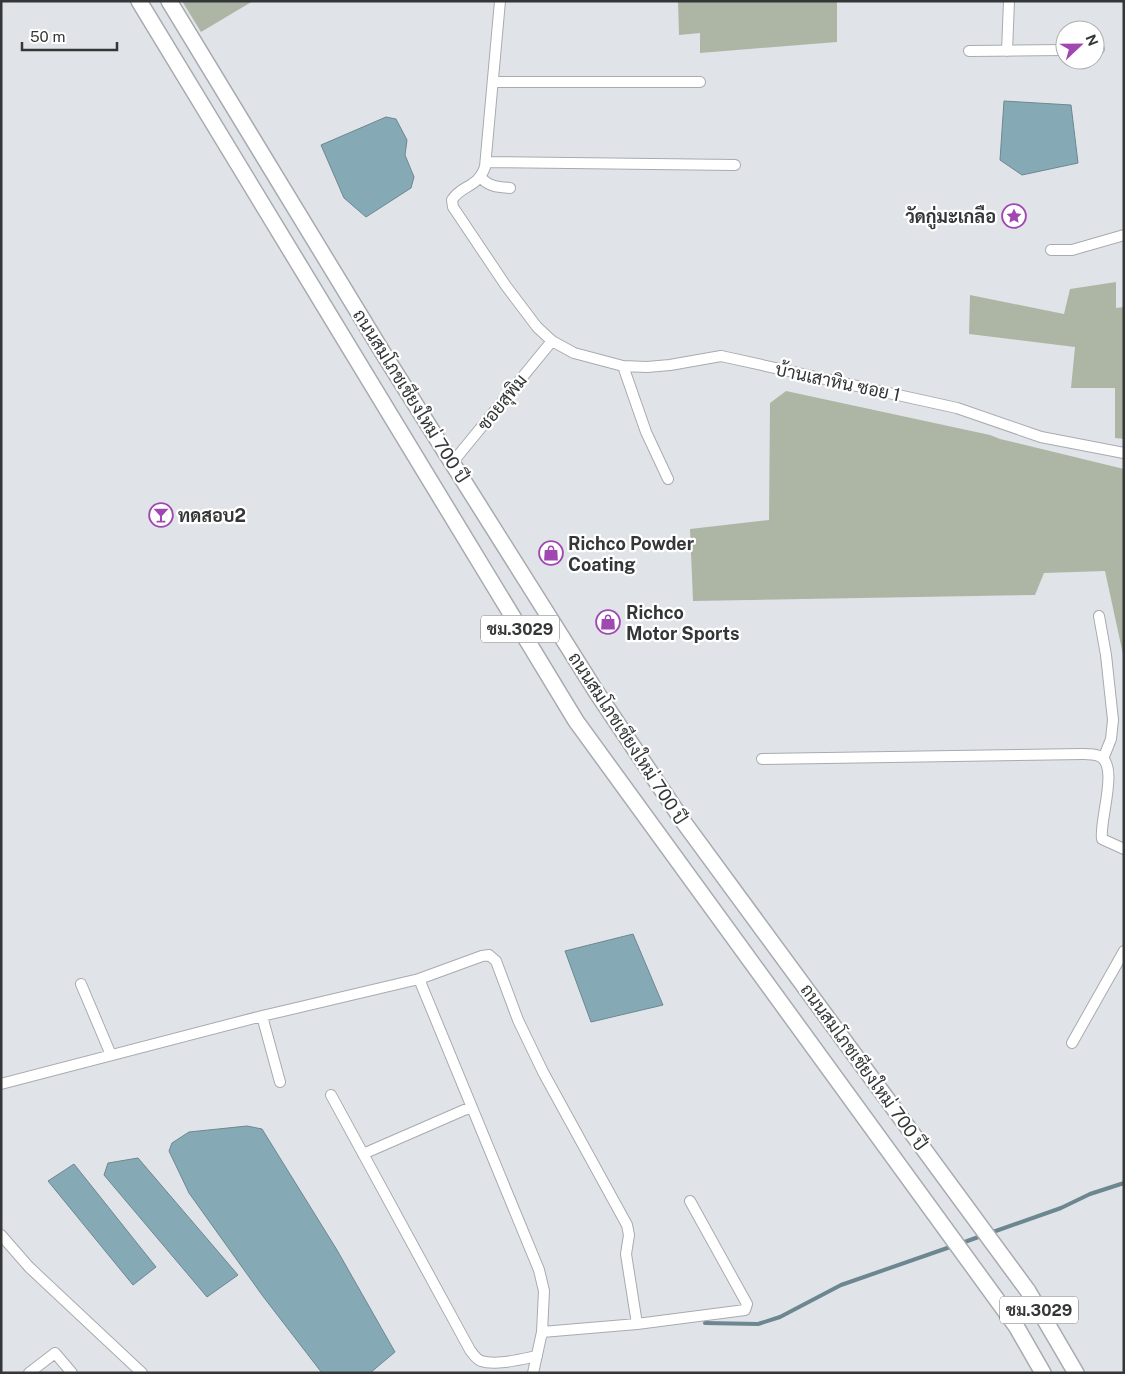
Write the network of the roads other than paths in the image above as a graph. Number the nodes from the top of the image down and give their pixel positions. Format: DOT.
graph roads {
  1 [pos="139,1"];
  2 [pos="169,1"];
  3 [pos="500,1"];
  4 [pos="1009,1"];
  5 [pos="1055,50"];
  6 [pos="969,51"];
  7 [pos="1007,51"];
  8 [pos="493,82"];
  9 [pos="700,82"];
  10 [pos="486,162"];
  11 [pos="735,165"];
  12 [pos="481,178"];
  13 [pos="510,188"];
  14 [pos="1124,235"];
  15 [pos="1051,250"];
  16 [pos="552,341"];
  17 [pos="624,366"];
  18 [pos="1124,453"];
  19 [pos="452,463"];
  20 [pos="668,479"];
  21 [pos="1099,616"];
  22 [pos="762,759"];
  23 [pos="1103,759"];
  24 [pos="1124,849"];
  25 [pos="1124,951"];
  26 [pos="418,979"];
  27 [pos="81,984"];
  28 [pos="262,1016"];
  29 [pos="1072,1043"];
  30 [pos="111,1055"];
  31 [pos="280,1082"];
  32 [pos="1,1084"];
  33 [pos="331,1095"];
  34 [pos="471,1107"];
  35 [pos="363,1154"];
  36 [pos="690,1200"];
  37 [pos="1,1235"];
  38 [pos="637,1324"];
  39 [pos="542,1332"];
  40 [pos="537,1356"];
  41 [pos="29,1373"];
  42 [pos="72,1373"];
  43 [pos="142,1373"];
  44 [pos="534,1373"];
  45 [pos="1043,1373"];
  46 [pos="1076,1373"];
  1 -- 45 [label="main road, ถนนสมโภชเชียงใหม่ 700 ปี / ชม.3029"];
  2 -- 19 [label="main road, ถนนสมโภชเชียงใหม่ 700 ปี / ชม.3029"];
  3 -- 8 [label="street"];
  4 -- 7 [label="street"];
  5 -- 7 [label="street"];
  6 -- 7 [label="street"];
  8 -- 9 [label="street"];
  8 -- 10 [label="street"];
  10 -- 11 [label="street"];
  10 -- 12 [label="street"];
  12 -- 13 [label="street"];
  12 -- 16 [label="street, บ้านเสาหิน ซอย 1"];
  14 -- 15 [label="street"];
  16 -- 17 [label="street, บ้านเสาหิน ซอย 1"];
  16 -- 19 [label="street, ซอยสุพิม"];
  17 -- 18 [label="street, บ้านเสาหิน ซอย 1"];
  17 -- 20 [label="street"];
  19 -- 46 [label="main road, ถนนสมโภชเชียงใหม่ 700 ปี / ชม.3029"];
  21 -- 23 [label="street"];
  22 -- 23 [label="street"];
  23 -- 24 [label="street"];
  25 -- 29 [label="street"];
  26 -- 28 [label="street"];
  26 -- 34 [label="street"];
  26 -- 38 [label="street"];
  27 -- 30 [label="street"];
  28 -- 30 [label="street"];
  28 -- 31 [label="street"];
  30 -- 32 [label="street"];
  33 -- 35 [label="street"];
  34 -- 35 [label="street"];
  34 -- 39 [label="street"];
  35 -- 40 [label="street"];
  36 -- 38 [label="street"];
  37 -- 43 [label="street"];
  38 -- 39 [label="street"];
  39 -- 40 [label="street"];
  40 -- 44 [label="street"];
  41 -- 42 [label="street"];
}
